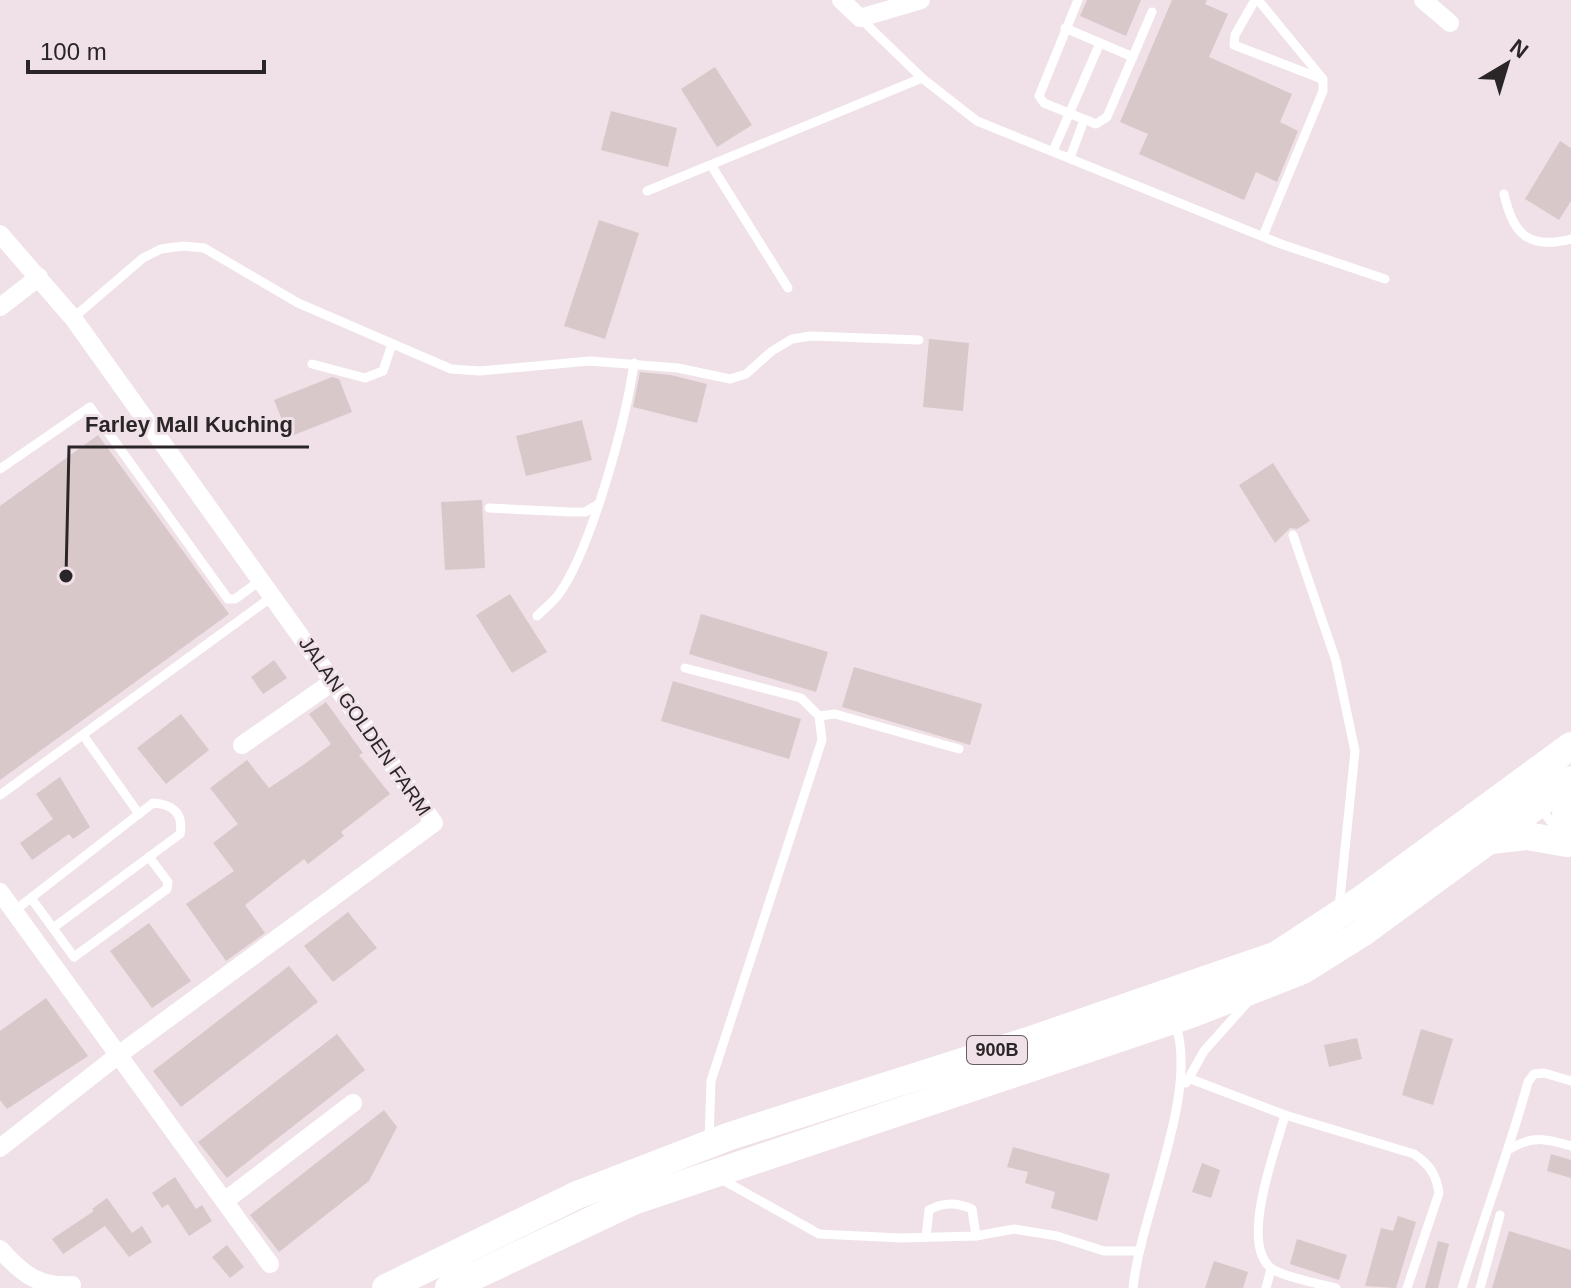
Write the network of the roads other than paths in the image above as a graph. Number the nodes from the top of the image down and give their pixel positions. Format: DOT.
graph roads {
  1 [pos="841,0"];
  2 [pos="921,0"];
  3 [pos="1078,0"];
  4 [pos="1256,0"];
  5 [pos="1423,0"];
  6 [pos="1152,12"];
  7 [pos="860,18"];
  8 [pos="1450,23"];
  9 [pos="1065,28"];
  10 [pos="1100,43"];
  11 [pos="1133,57"];
  12 [pos="922,78"];
  13 [pos="1323,79"];
  14 [pos="1068,113"];
  15 [pos="1084,120"];
  16 [pos="1053,151"];
  17 [pos="1070,158"];
  18 [pos="711,165"];
  19 [pos="647,191"];
  20 [pos="1504,194"];
  21 [pos="0,234"];
  22 [pos="1263,236"];
  23 [pos="1571,239"];
  24 [pos="39,277"];
  25 [pos="1385,279"];
  26 [pos="788,288"];
  27 [pos="0,307"];
  28 [pos="73,318"];
  29 [pos="919,340"];
  30 [pos="392,344"];
  31 [pos="634,363"];
  32 [pos="312,364"];
  33 [pos="0,469"];
  34 [pos="597,505"];
  35 [pos="489,508"];
  36 [pos="1293,535"];
  37 [pos="261,579"];
  38 [pos="273,596"];
  39 [pos="537,616"];
  40 [pos="685,668"];
  41 [pos="334,681"];
  42 [pos="819,716"];
  43 [pos="83,735"];
  44 [pos="242,745"];
  45 [pos="1571,746"];
  46 [pos="959,749"];
  47 [pos="1571,780"];
  48 [pos="1530,793"];
  49 [pos="0,795"];
  50 [pos="1571,798"];
  51 [pos="139,814"];
  52 [pos="1490,840"];
  53 [pos="1569,846"];
  54 [pos="149,857"];
  55 [pos="0,892"];
  56 [pos="31,898"];
  57 [pos="7,916"];
  58 [pos="1338,916"];
  59 [pos="53,928"];
  60 [pos="74,957"];
  61 [pos="55,969"];
  62 [pos="1260,988"];
  63 [pos="1174,1020"];
  64 [pos="117,1056"];
  65 [pos="1188,1078"];
  66 [pos="1571,1081"];
  67 [pos="1177,1100"];
  68 [pos="353,1103"];
  69 [pos="1285,1115"];
  70 [pos="709,1144"];
  71 [pos="1571,1146"];
  72 [pos="0,1148"];
  73 [pos="1510,1149"];
  74 [pos="711,1173"];
  75 [pos="226,1200"];
  76 [pos="1500,1215"];
  77 [pos="976,1236"];
  78 [pos="926,1237"];
  79 [pos="0,1249"];
  80 [pos="1139,1251"];
  81 [pos="270,1264"];
  82 [pos="1271,1269"];
  83 [pos="72,1285"];
  84 [pos="386,1288"];
  85 [pos="449,1288"];
  86 [pos="1133,1288"];
  87 [pos="1266,1288"];
  88 [pos="1336,1288"];
  89 [pos="1407,1288"];
  90 [pos="1462,1288"];
  91 [pos="1480,1288"];
  1 -- 7 [label="street"];
  2 -- 7 [label="street"];
  3 -- 9 [label="lane"];
  4 -- 13 [label="lane"];
  4 -- 13 [label="lane"];
  5 -- 8 [label="street"];
  6 -- 11 [label="lane"];
  7 -- 12 [label="lane"];
  9 -- 10 [label="lane"];
  9 -- 14 [label="lane"];
  10 -- 11 [label="lane"];
  10 -- 14 [label="lane"];
  11 -- 15 [label="lane"];
  12 -- 16 [label="lane"];
  12 -- 18 [label="lane"];
  13 -- 22 [label="lane"];
  14 -- 15 [label="lane"];
  14 -- 16 [label="lane"];
  15 -- 17 [label="lane"];
  16 -- 17 [label="lane"];
  17 -- 22 [label="lane"];
  18 -- 19 [label="lane"];
  18 -- 26 [label="lane"];
  20 -- 23 [label="lane"];
  21 -- 24 [label="street, JALAN GOLDEN FARM"];
  22 -- 25 [label="lane"];
  24 -- 27 [label="street"];
  24 -- 28 [label="street, JALAN GOLDEN FARM"];
  28 -- 30 [label="lane"];
  28 -- 37 [label="street, JALAN GOLDEN FARM"];
  29 -- 31 [label="lane"];
  30 -- 31 [label="lane"];
  30 -- 32 [label="lane"];
  31 -- 34 [label="lane"];
  33 -- 37 [label="lane"];
  34 -- 35 [label="lane"];
  34 -- 39 [label="lane"];
  36 -- 58 [label="lane"];
  37 -- 38 [label="street, JALAN GOLDEN FARM"];
  38 -- 41 [label="street, JALAN GOLDEN FARM"];
  38 -- 43 [label="lane"];
  40 -- 42 [label="lane"];
  41 -- 44 [label="street"];
  41 -- 64 [label="street, JALAN GOLDEN FARM"];
  42 -- 46 [label="lane"];
  42 -- 70 [label="lane"];
  43 -- 49 [label="lane"];
  43 -- 51 [label="lane"];
  45 -- 48 [label="highway, 900B"];
  47 -- 48 [label="highway"];
  48 -- 52 [label="highway"];
  48 -- 53 [label="lane"];
  48 -- 58 [label="highway, 900B"];
  50 -- 53 [label="highway"];
  51 -- 54 [label="lane"];
  51 -- 56 [label="lane"];
  52 -- 53 [label="highway"];
  52 -- 62 [label="highway"];
  54 -- 59 [label="lane"];
  54 -- 60 [label="lane"];
  55 -- 57 [label="street"];
  56 -- 57 [label="lane"];
  56 -- 59 [label="lane"];
  57 -- 61 [label="street"];
  58 -- 70 [label="highway, 900B"];
  59 -- 60 [label="lane"];
  60 -- 61 [label="lane"];
  61 -- 64 [label="street"];
  62 -- 63 [label="highway"];
  62 -- 65 [label="lane"];
  63 -- 67 [label="lane"];
  63 -- 74 [label="highway"];
  64 -- 72 [label="street, JALAN GOLDEN FARM"];
  64 -- 75 [label="street"];
  65 -- 67 [label="lane"];
  65 -- 69 [label="lane"];
  66 -- 73 [label="lane"];
  67 -- 80 [label="lane"];
  68 -- 75 [label="street"];
  69 -- 82 [label="lane"];
  69 -- 89 [label="lane"];
  70 -- 84 [label="highway, 900B"];
  71 -- 73 [label="lane"];
  73 -- 90 [label="lane"];
  74 -- 78 [label="lane"];
  74 -- 85 [label="highway"];
  75 -- 81 [label="street"];
  76 -- 91 [label="lane"];
  77 -- 78 [label="lane"];
  77 -- 78 [label="lane"];
  77 -- 80 [label="lane"];
  79 -- 83 [label="street"];
  80 -- 86 [label="lane"];
  82 -- 87 [label="lane"];
  82 -- 88 [label="lane"];
}
